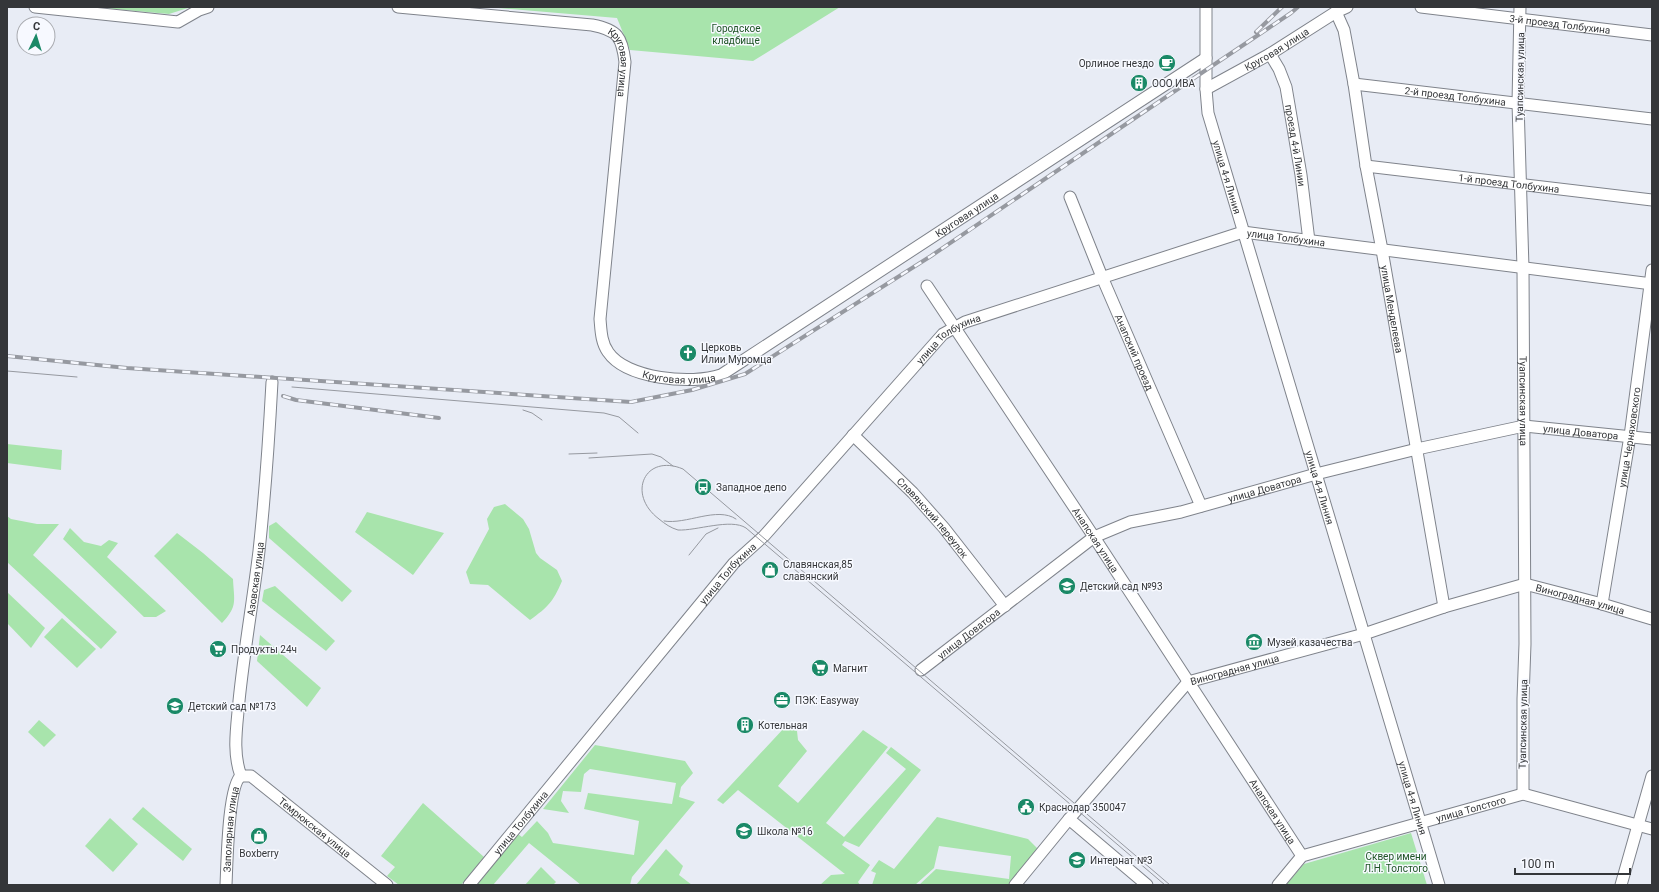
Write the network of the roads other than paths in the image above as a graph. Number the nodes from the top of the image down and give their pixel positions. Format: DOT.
graph roads {
  1 [pos="35,7"];
  2 [pos="208,7"];
  3 [pos="398,7"];
  4 [pos="1206,7"];
  5 [pos="1347,7"];
  6 [pos="1421,7"];
  7 [pos="1520,7"];
  8 [pos="1336,12"];
  9 [pos="1521,19"];
  10 [pos="1652,35"];
  11 [pos="1270,54"];
  12 [pos="1206,58"];
  13 [pos="1354,84"];
  14 [pos="1206,89"];
  15 [pos="1518,103"];
  16 [pos="1652,119"];
  17 [pos="1366,166"];
  18 [pos="1520,184"];
  19 [pos="1070,197"];
  20 [pos="1652,200"];
  21 [pos="1243,232"];
  22 [pos="1310,241"];
  23 [pos="1382,250"];
  24 [pos="1523,268"];
  25 [pos="1652,270"];
  26 [pos="1102,277"];
  27 [pos="1651,284"];
  28 [pos="927,286"];
  29 [pos="955,327"];
  30 [pos="272,382"];
  31 [pos="1524,426"];
  32 [pos="853,435"];
  33 [pos="1630,436"];
  34 [pos="1652,439"];
  35 [pos="1417,449"];
  36 [pos="1316,474"];
  37 [pos="1201,506"];
  38 [pos="1094,537"];
  39 [pos="1525,584"];
  40 [pos="1602,604"];
  41 [pos="1005,606"];
  42 [pos="1444,607"];
  43 [pos="1652,620"];
  44 [pos="1364,634"];
  45 [pos="921,670"];
  46 [pos="1188,682"];
  47 [pos="241,776"];
  48 [pos="1652,776"];
  49 [pos="1523,794"];
  50 [pos="1069,819"];
  51 [pos="1420,824"];
  52 [pos="1637,825"];
  53 [pos="1652,829"];
  54 [pos="1302,856"];
  55 [pos="226,885"];
  56 [pos="387,885"];
  57 [pos="469,885"];
  58 [pos="1015,885"];
  59 [pos="1147,885"];
  60 [pos="1278,885"];
  61 [pos="1439,885"];
  62 [pos="1621,885"];
  1 -- 2 [label="street"];
  3 -- 12 [label="street, Круговая улица"];
  4 -- 12 [label="street, улица 4-я Линия"];
  5 -- 8 [label="street, Круговая улица"];
  6 -- 9 [label="street, 3-й проезд Толбухина"];
  7 -- 9 [label="street, Туапсинская улица"];
  8 -- 11 [label="street, Круговая улица"];
  8 -- 13 [label="street, улица Менделеева"];
  9 -- 10 [label="street, 3-й проезд Толбухина"];
  9 -- 15 [label="street, Туапсинская улица"];
  11 -- 14 [label="street, Круговая улица"];
  11 -- 22 [label="street, проезд 4-й Линии"];
  12 -- 14 [label="street, улица 4-я Линия"];
  13 -- 15 [label="street, 2-й проезд Толбухина"];
  13 -- 17 [label="street, улица Менделеева"];
  14 -- 21 [label="street, улица 4-я Линия"];
  15 -- 16 [label="street, 2-й проезд Толбухина"];
  15 -- 18 [label="street, Туапсинская улица"];
  17 -- 18 [label="street, 1-й проезд Толбухина"];
  17 -- 23 [label="street, улица Менделеева"];
  18 -- 20 [label="street, 1-й проезд Толбухина"];
  18 -- 24 [label="street, Туапсинская улица"];
  19 -- 26 [label="street, Анапский проезд"];
  21 -- 22 [label="street, улица Толбухина"];
  21 -- 26 [label="street, улица Толбухина"];
  21 -- 36 [label="street, улица 4-я Линия"];
  22 -- 23 [label="street, улица Толбухина"];
  23 -- 24 [label="street, улица Толбухина"];
  23 -- 35 [label="street, улица Менделеева"];
  24 -- 27 [label="street, улица Толбухина"];
  24 -- 31 [label="street, Туапсинская улица"];
  25 -- 27 [label="street, улица Черняховского"];
  26 -- 29 [label="street, улица Толбухина"];
  26 -- 37 [label="street, Анапский проезд"];
  27 -- 33 [label="street, улица Черняховского"];
  28 -- 29 [label="street, Анапская улица"];
  29 -- 32 [label="street, улица Толбухина"];
  29 -- 38 [label="street, Анапская улица"];
  30 -- 47 [label="street, Азовская улица"];
  31 -- 33 [label="street, улица Доватора"];
  31 -- 35 [label="street, улица Доватора"];
  31 -- 39 [label="street, Туапсинская улица"];
  32 -- 41 [label="street, Славянский переулок"];
  32 -- 57 [label="street, улица Толбухина"];
  33 -- 34 [label="street, улица Доватора"];
  33 -- 40 [label="street, улица Черняховского"];
  35 -- 36 [label="street, улица Доватора"];
  35 -- 42 [label="street, улица Менделеева"];
  36 -- 37 [label="street, улица Доватора"];
  36 -- 44 [label="street, улица 4-я Линия"];
  37 -- 38 [label="street, улица Доватора"];
  38 -- 41 [label="street, улица Доватора"];
  38 -- 46 [label="street, Анапская улица"];
  39 -- 40 [label="street, Виноградная улица"];
  39 -- 42 [label="street, Виноградная улица"];
  39 -- 49 [label="street, Туапсинская улица"];
  40 -- 43 [label="street, Виноградная улица"];
  41 -- 45 [label="street, улица Доватора"];
  42 -- 44 [label="street, Виноградная улица"];
  44 -- 46 [label="street, Виноградная улица"];
  44 -- 51 [label="street, улица 4-я Линия"];
  46 -- 50 [label="street, Виноградная улица"];
  46 -- 54 [label="street, Анапская улица"];
  47 -- 55 [label="street, Заполярная улица"];
  47 -- 56 [label="street, Темрюкская улица"];
  48 -- 52 [label="street"];
  49 -- 51 [label="street, улица Толстого"];
  49 -- 52 [label="street"];
  50 -- 58 [label="street, Виноградная улица"];
  50 -- 59 [label="street"];
  51 -- 54 [label="street, улица Толстого"];
  51 -- 61 [label="street, улица 4-я Линия"];
  52 -- 53 [label="street"];
  52 -- 62 [label="street"];
  54 -- 60 [label="street"];
}
